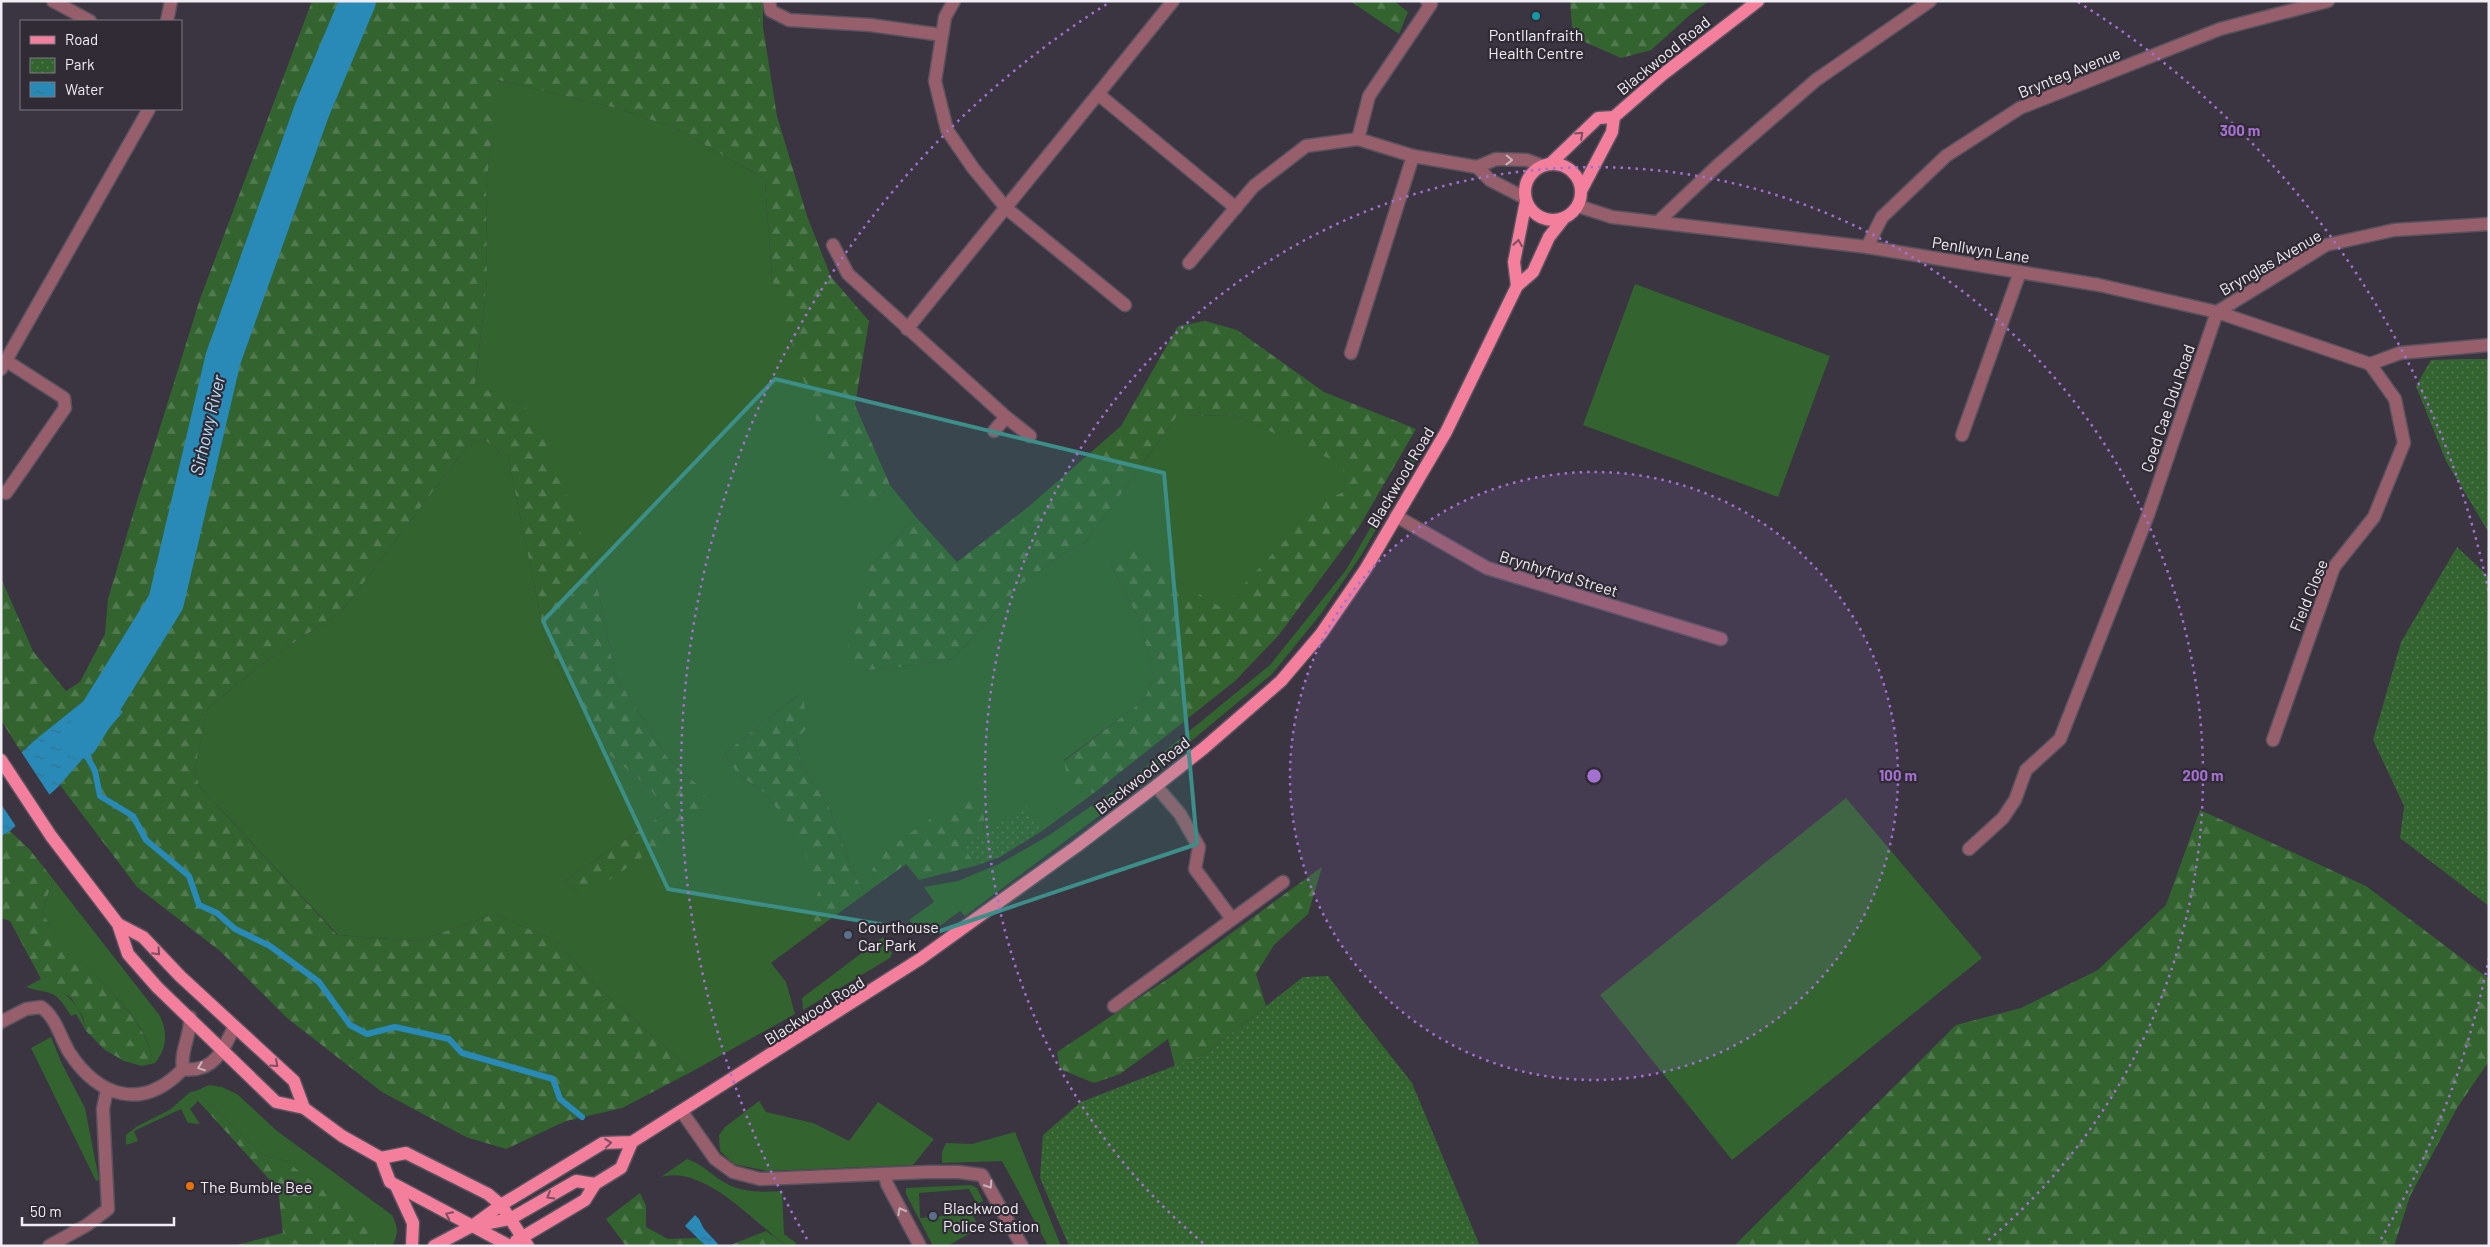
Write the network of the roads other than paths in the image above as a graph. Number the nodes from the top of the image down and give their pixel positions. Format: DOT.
graph roads {
  1 [pos="53,1"];
  2 [pos="170,1"];
  3 [pos="769,1"];
  4 [pos="954,1"];
  5 [pos="1173,1"];
  6 [pos="1427,1"];
  7 [pos="1758,1"];
  8 [pos="1930,1"];
  9 [pos="2328,1"];
  10 [pos="88,20"];
  11 [pos="167,20"];
  12 [pos="942,35"];
  13 [pos="1098,94"];
  14 [pos="148,110"];
  15 [pos="1614,117"];
  16 [pos="1358,139"];
  17 [pos="1413,156"];
  18 [pos="1546,165"];
  19 [pos="1477,167"];
  20 [pos="1582,189"];
  21 [pos="1526,199"];
  22 [pos="1578,206"];
  23 [pos="1006,208"];
  24 [pos="1236,208"];
  25 [pos="1564,218"];
  26 [pos="1658,222"];
  27 [pos="2489,224"];
  28 [pos="832,245"];
  29 [pos="1867,247"];
  30 [pos="1189,264"];
  31 [pos="2020,272"];
  32 [pos="1517,286"];
  33 [pos="1126,305"];
  34 [pos="2217,312"];
  35 [pos="907,329"];
  36 [pos="2489,345"];
  37 [pos="1352,353"];
  38 [pos="3,364"];
  39 [pos="2370,364"];
  40 [pos="1006,416"];
  41 [pos="994,431"];
  42 [pos="1962,435"];
  43 [pos="1030,436"];
  44 [pos="6,493"];
  45 [pos="1396,516"];
  46 [pos="1722,639"];
  47 [pos="2273,740"];
  48 [pos="1,760"];
  49 [pos="1156,786"];
  50 [pos="1969,849"];
  51 [pos="1283,882"];
  52 [pos="1232,919"];
  53 [pos="118,924"];
  54 [pos="1114,1006"];
  55 [pos="190,1017"];
  56 [pos="1,1022"];
  57 [pos="234,1027"];
  58 [pos="223,1051"];
  59 [pos="183,1069"];
  60 [pos="107,1089"];
  61 [pos="304,1108"];
  62 [pos="682,1112"];
  63 [pos="632,1142"];
  64 [pos="381,1158"];
  65 [pos="885,1174"];
  66 [pos="595,1184"];
  67 [pos="396,1186"];
  68 [pos="501,1205"];
  69 [pos="510,1218"];
  70 [pos="472,1226"];
  71 [pos="526,1242"];
  72 [pos="49,1246"];
  73 [pos="412,1246"];
  74 [pos="434,1246"];
  75 [pos="508,1246"];
  76 [pos="920,1246"];
  77 [pos="1022,1246"];
  1 -- 10 [label="street"];
  2 -- 11 [label="street"];
  3 -- 12 [label="street"];
  4 -- 12 [label="street"];
  5 -- 13 [label="street"];
  6 -- 16 [label="street"];
  7 -- 15 [label="main road, Blackwood Road"];
  8 -- 26 [label="street"];
  9 -- 29 [label="street, Brynteg Avenue"];
  12 -- 23 [label="street"];
  13 -- 23 [label="street"];
  13 -- 24 [label="street"];
  14 -- 38 [label="street"];
  18 -- 15 [label="main road, Blackwood Road, one-way"];
  15 -- 20 [label="main road, Blackwood Road"];
  16 -- 17 [label="street"];
  16 -- 24 [label="street"];
  17 -- 19 [label="street"];
  17 -- 37 [label="street"];
  19 -- 18 [label="street, one-way"];
  18 -- 20 [label="main road"];
  18 -- 21 [label="main road"];
  19 -- 21 [label="street"];
  20 -- 22 [label="main road"];
  21 -- 25 [label="main road"];
  32 -- 21 [label="main road, one-way"];
  22 -- 25 [label="main road"];
  22 -- 26 [label="street, Penllwyn Lane"];
  23 -- 33 [label="street"];
  23 -- 35 [label="street"];
  24 -- 30 [label="street"];
  25 -- 32 [label="main road, Blackwood Road"];
  26 -- 29 [label="street, Penllwyn Lane"];
  27 -- 34 [label="street, Brynglas Avenue"];
  28 -- 35 [label="street"];
  29 -- 31 [label="street, Penllwyn Lane"];
  31 -- 34 [label="street, Penllwyn Lane"];
  31 -- 42 [label="street"];
  32 -- 45 [label="main road, Blackwood Road"];
  34 -- 39 [label="street, Penllwyn Lane"];
  34 -- 50 [label="street, Coed Cae Ddu Road"];
  35 -- 40 [label="street"];
  36 -- 39 [label="street"];
  38 -- 44 [label="street"];
  39 -- 47 [label="street, Field Close"];
  40 -- 41 [label="street"];
  40 -- 43 [label="street"];
  45 -- 46 [label="street, Brynhyfryd Street"];
  45 -- 49 [label="main road, Blackwood Road"];
  48 -- 53 [label="main road"];
  49 -- 52 [label="street"];
  49 -- 62 [label="main road, Blackwood Road"];
  51 -- 52 [label="street"];
  52 -- 54 [label="street"];
  53 -- 55 [label="main road"];
  53 -- 57 [label="main road, one-way"];
  55 -- 58 [label="main road"];
  55 -- 59 [label="street"];
  56 -- 60 [label="street"];
  57 -- 58 [label="street"];
  57 -- 61 [label="main road, one-way"];
  58 -- 59 [label="street, one-way"];
  58 -- 61 [label="main road"];
  59 -- 60 [label="street"];
  60 -- 72 [label="street"];
  61 -- 64 [label="main road"];
  62 -- 63 [label="main road, Blackwood Road"];
  62 -- 65 [label="street"];
  63 -- 66 [label="main road"];
  68 -- 63 [label="main road, one-way"];
  64 -- 67 [label="main road"];
  64 -- 68 [label="main road"];
  76 -- 65 [label="street, one-way"];
  65 -- 77 [label="street, one-way"];
  66 -- 69 [label="main road, one-way"];
  66 -- 71 [label="main road"];
  70 -- 67 [label="main road, one-way"];
  67 -- 73 [label="main road"];
  68 -- 69 [label="main road"];
  68 -- 70 [label="main road"];
  69 -- 70 [label="main road"];
  69 -- 71 [label="main road"];
  70 -- 74 [label="main road"];
  70 -- 75 [label="main road"];
  71 -- 75 [label="main road"];
}
